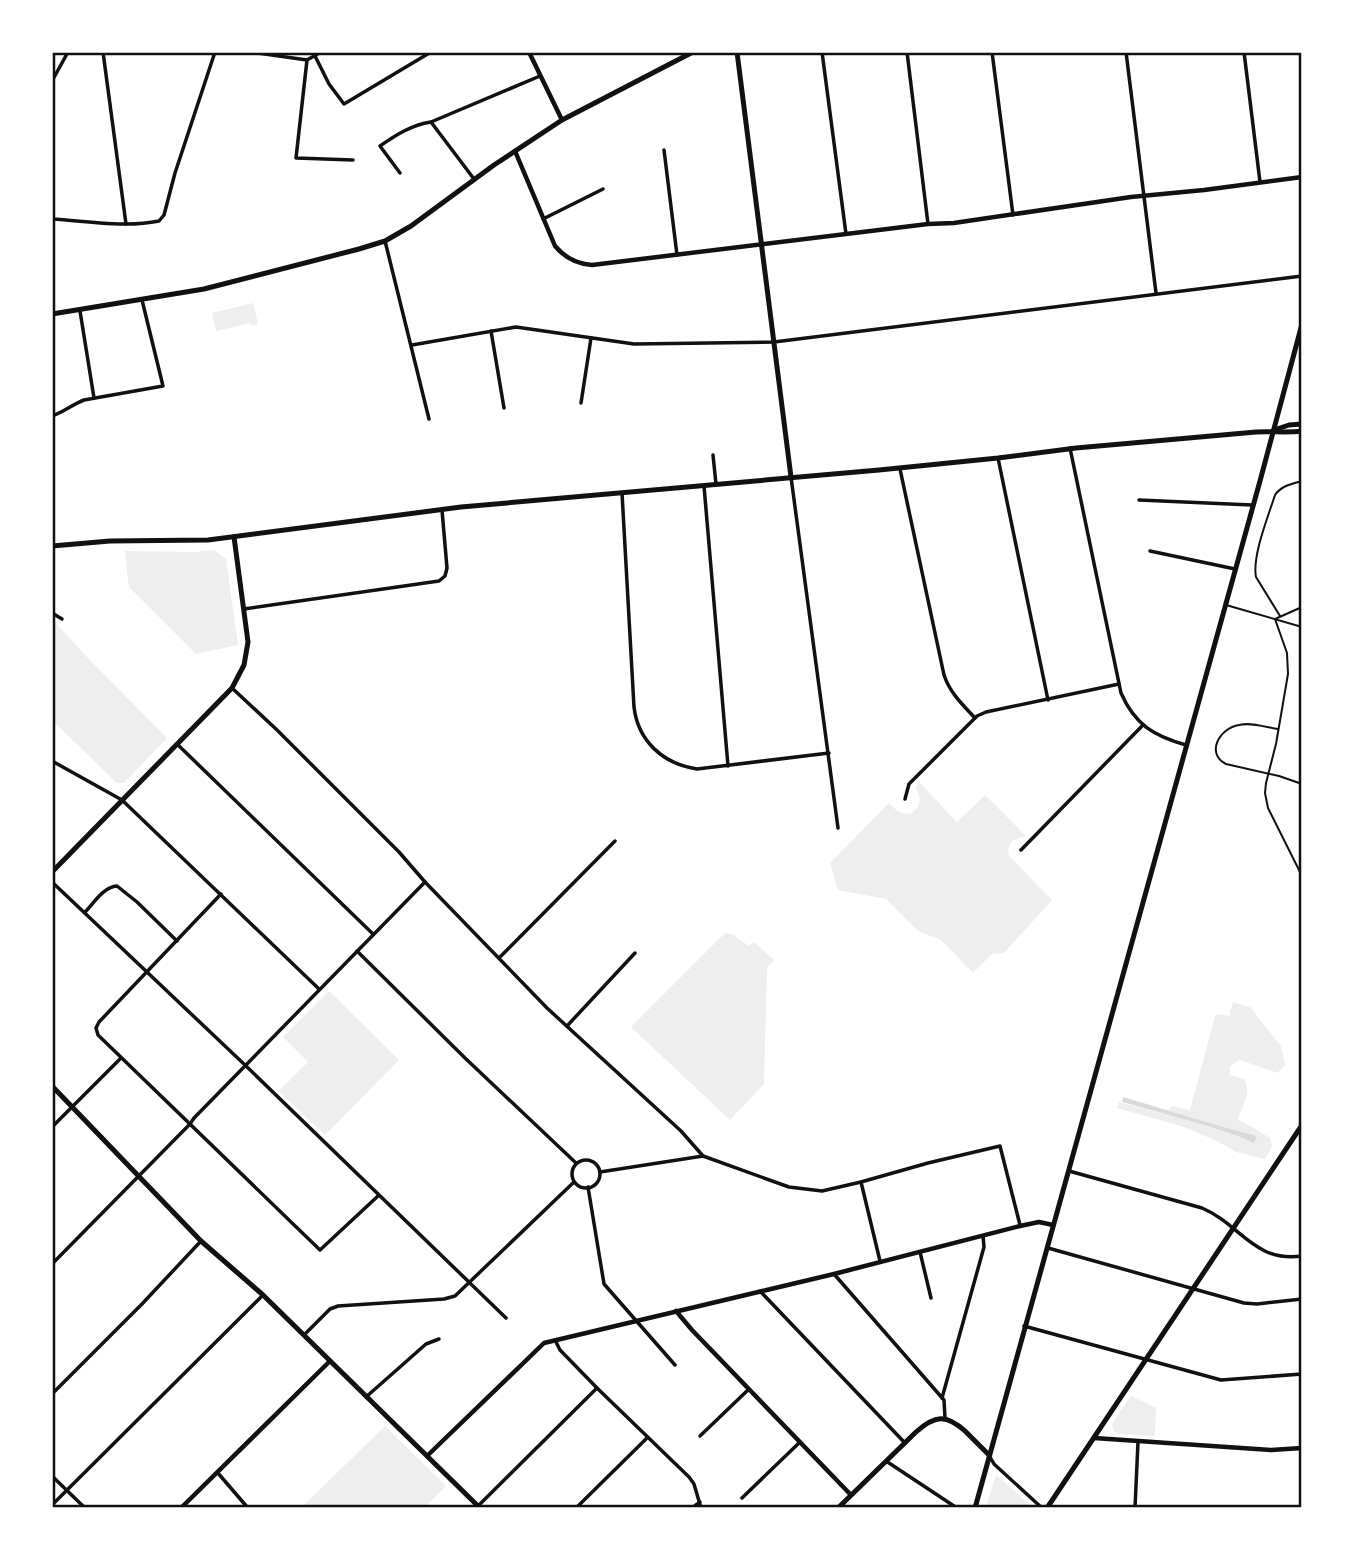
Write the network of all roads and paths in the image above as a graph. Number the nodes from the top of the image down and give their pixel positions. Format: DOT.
graph roads {
  1 [pos="68,52"];
  2 [pos="103,52"];
  3 [pos="215,52"];
  4 [pos="321,52"];
  5 [pos="431,52"];
  6 [pos="529,52"];
  7 [pos="676,52"];
  8 [pos="693,52"];
  9 [pos="737,52"];
  10 [pos="822,52"];
  11 [pos="907,52"];
  12 [pos="992,52"];
  13 [pos="1126,52"];
  14 [pos="1244,52"];
  15 [pos="254,53"];
  16 [pos="316,56"];
  17 [pos="679,59"];
  18 [pos="307,60"];
  19 [pos="540,76"];
  20 [pos="52,81"];
  21 [pos="562,120"];
  22 [pos="432,122"];
  23 [pos="664,150"];
  24 [pos="515,151"];
  25 [pos="353,160"];
  26 [pos="400,173"];
  27 [pos="1301,177"];
  28 [pos="474,179"];
  29 [pos="1260,182"];
  30 [pos="603,189"];
  31 [pos="1144,195"];
  32 [pos="1013,215"];
  33 [pos="52,219"];
  34 [pos="543,219"];
  35 [pos="126,223"];
  36 [pos="928,223"];
  37 [pos="846,234"];
  38 [pos="385,241"];
  39 [pos="761,243"];
  40 [pos="677,255"];
  41 [pos="1301,276"];
  42 [pos="1156,293"];
  43 [pos="142,299"];
  44 [pos="80,309"];
  45 [pos="52,314"];
  46 [pos="1301,324"];
  47 [pos="491,331"];
  48 [pos="591,338"];
  49 [pos="774,342"];
  50 [pos="412,345"];
  51 [pos="94,398"];
  52 [pos="581,403"];
  53 [pos="504,408"];
  54 [pos="52,416"];
  55 [pos="429,419"];
  56 [pos="1301,424"];
  57 [pos="1273,431"];
  58 [pos="1301,431"];
  59 [pos="1070,448"];
  60 [pos="713,455"];
  61 [pos="998,458"];
  62 [pos="900,468"];
  63 [pos="791,477"];
  64 [pos="1301,481"];
  65 [pos="716,484"];
  66 [pos="704,485"];
  67 [pos="622,493"];
  68 [pos="1139,500"];
  69 [pos="1252,505"];
  70 [pos="442,509"];
  71 [pos="234,537"];
  72 [pos="52,546"];
  73 [pos="1150,551"];
  74 [pos="1235,569"];
  75 [pos="1225,605"];
  76 [pos="1301,607"];
  77 [pos="244,609"];
  78 [pos="52,613"];
  79 [pos="1280,616"];
  80 [pos="62,618"];
  81 [pos="1275,619"];
  82 [pos="1301,627"];
  83 [pos="1119,684"];
  84 [pos="232,688"];
  85 [pos="1048,700"];
  86 [pos="975,718"];
  87 [pos="1143,725"];
  88 [pos="1278,729"];
  89 [pos="177,744"];
  90 [pos="1186,745"];
  91 [pos="829,753"];
  92 [pos="52,761"];
  93 [pos="728,766"];
  94 [pos="1269,775"];
  95 [pos="1301,783"];
  96 [pos="905,799"];
  97 [pos="122,800"];
  98 [pos="838,828"];
  99 [pos="615,841"];
  100 [pos="1021,850"];
  101 [pos="52,872"];
  102 [pos="1301,876"];
  103 [pos="52,882"];
  104 [pos="425,882"];
  105 [pos="221,894"];
  106 [pos="85,912"];
  107 [pos="373,934"];
  108 [pos="177,941"];
  109 [pos="357,951"];
  110 [pos="635,953"];
  111 [pos="499,958"];
  112 [pos="147,972"];
  113 [pos="320,989"];
  114 [pos="567,1026"];
  115 [pos="121,1058"];
  116 [pos="245,1065"];
  117 [pos="52,1086"];
  118 [pos="72,1107"];
  119 [pos="190,1124"];
  120 [pos="1301,1125"];
  121 [pos="52,1127"];
  122 [pos="703,1156"];
  123 [pos="576,1163"];
  124 [pos="1068,1170"];
  125 [pos="600,1172"];
  126 [pos="139,1175"];
  127 [pos="575,1182"];
  128 [pos="861,1182"];
  129 [pos="588,1187"];
  130 [pos="378,1196"];
  131 [pos="1053,1225"];
  132 [pos="1020,1226"];
  133 [pos="1233,1229"];
  134 [pos="983,1236"];
  135 [pos="201,1241"];
  136 [pos="1046,1247"];
  137 [pos="919,1251"];
  138 [pos="1301,1256"];
  139 [pos="880,1261"];
  140 [pos="52,1264"];
  141 [pos="834,1274"];
  142 [pos="468,1284"];
  143 [pos="1193,1289"];
  144 [pos="760,1291"];
  145 [pos="263,1295"];
  146 [pos="931,1298"];
  147 [pos="1301,1300"];
  148 [pos="675,1310"];
  149 [pos="506,1318"];
  150 [pos="637,1320"];
  151 [pos="1024,1326"];
  152 [pos="304,1335"];
  153 [pos="439,1339"];
  154 [pos="555,1340"];
  155 [pos="1145,1360"];
  156 [pos="330,1361"];
  157 [pos="676,1365"];
  158 [pos="1301,1374"];
  159 [pos="597,1388"];
  160 [pos="749,1388"];
  161 [pos="52,1394"];
  162 [pos="366,1397"];
  163 [pos="942,1398"];
  164 [pos="945,1418"];
  165 [pos="700,1436"];
  166 [pos="647,1437"];
  167 [pos="1093,1438"];
  168 [pos="800,1442"];
  169 [pos="1138,1442"];
  170 [pos="905,1443"];
  171 [pos="1301,1448"];
  172 [pos="989,1455"];
  173 [pos="427,1457"];
  174 [pos="886,1461"];
  175 [pos="217,1472"];
  176 [pos="52,1476"];
  177 [pos="68,1490"];
  178 [pos="851,1495"];
  179 [pos="742,1498"];
  180 [pos="52,1505"];
  181 [pos="701,1505"];
  182 [pos="85,1507"];
  183 [pos="181,1507"];
  184 [pos="248,1507"];
  185 [pos="478,1507"];
  186 [pos="576,1507"];
  187 [pos="692,1507"];
  188 [pos="841,1507"];
  189 [pos="957,1507"];
  190 [pos="975,1507"];
  191 [pos="1044,1507"];
  192 [pos="1135,1507"];
  1 -- 20 [label="street"];
  2 -- 35 [label="street"];
  3 -- 35 [label="street"];
  4 -- 16 [label="street"];
  5 -- 16 [label="street"];
  6 -- 19 [label="street"];
  7 -- 17 [label="street"];
  8 -- 17 [label="main road"];
  9 -- 39 [label="main road"];
  10 -- 37 [label="street"];
  11 -- 36 [label="street"];
  12 -- 32 [label="street"];
  13 -- 31 [label="street"];
  14 -- 29 [label="street"];
  15 -- 18 [label="street"];
  16 -- 18 [label="street"];
  17 -- 21 [label="main road"];
  18 -- 25 [label="street"];
  19 -- 21 [label="street"];
  19 -- 22 [label="street"];
  21 -- 24 [label="main road"];
  22 -- 26 [label="street"];
  22 -- 28 [label="street"];
  23 -- 40 [label="street"];
  24 -- 28 [label="main road"];
  24 -- 34 [label="street"];
  27 -- 29 [label="street"];
  28 -- 38 [label="main road"];
  29 -- 31 [label="street"];
  30 -- 34 [label="street"];
  31 -- 32 [label="street"];
  31 -- 42 [label="street"];
  32 -- 36 [label="street"];
  33 -- 35 [label="street"];
  34 -- 40 [label="street"];
  36 -- 37 [label="street"];
  37 -- 39 [label="street"];
  38 -- 43 [label="main road"];
  38 -- 50 [label="street"];
  39 -- 40 [label="street"];
  39 -- 49 [label="main road"];
  41 -- 42 [label="street"];
  42 -- 49 [label="street"];
  43 -- 44 [label="main road"];
  43 -- 51 [label="street"];
  44 -- 45 [label="main road"];
  44 -- 51 [label="street"];
  46 -- 57 [label="main road"];
  47 -- 48 [label="street"];
  47 -- 50 [label="street"];
  47 -- 53 [label="street"];
  48 -- 49 [label="street"];
  48 -- 52 [label="street"];
  49 -- 63 [label="main road"];
  50 -- 55 [label="street"];
  51 -- 54 [label="street"];
  56 -- 57 [label="main road"];
  57 -- 58 [label="main road"];
  57 -- 59 [label="main road"];
  57 -- 69 [label="main road"];
  59 -- 61 [label="main road"];
  59 -- 83 [label="street"];
  60 -- 65 [label="street"];
  61 -- 62 [label="main road"];
  61 -- 85 [label="street"];
  62 -- 63 [label="main road"];
  62 -- 86 [label="street"];
  63 -- 65 [label="main road"];
  63 -- 91 [label="street"];
  64 -- 79 [label="lane"];
  65 -- 66 [label="main road"];
  66 -- 67 [label="main road"];
  66 -- 93 [label="street"];
  67 -- 70 [label="main road"];
  67 -- 93 [label="street"];
  68 -- 69 [label="street"];
  69 -- 74 [label="main road"];
  70 -- 71 [label="main road"];
  70 -- 77 [label="street"];
  71 -- 72 [label="main road"];
  71 -- 77 [label="main road"];
  73 -- 74 [label="street"];
  74 -- 75 [label="main road"];
  75 -- 81 [label="lane"];
  75 -- 90 [label="main road"];
  76 -- 79 [label="lane"];
  77 -- 84 [label="main road"];
  78 -- 80 [label="street"];
  79 -- 81 [label="lane"];
  81 -- 82 [label="lane"];
  81 -- 88 [label="lane"];
  83 -- 85 [label="street"];
  83 -- 87 [label="street"];
  84 -- 89 [label="main road"];
  84 -- 104 [label="street"];
  85 -- 86 [label="street"];
  86 -- 96 [label="street"];
  87 -- 90 [label="street"];
  87 -- 100 [label="street"];
  88 -- 94 [label="lane"];
  88 -- 94 [label="lane"];
  89 -- 97 [label="main road"];
  89 -- 107 [label="street"];
  90 -- 124 [label="main road"];
  91 -- 93 [label="street"];
  91 -- 98 [label="street"];
  92 -- 97 [label="street"];
  94 -- 95 [label="lane"];
  94 -- 102 [label="lane"];
  97 -- 101 [label="main road"];
  97 -- 105 [label="street"];
  99 -- 111 [label="street"];
  103 -- 106 [label="street"];
  104 -- 107 [label="street"];
  104 -- 111 [label="street"];
  105 -- 108 [label="street"];
  105 -- 113 [label="street"];
  106 -- 108 [label="street"];
  106 -- 112 [label="street"];
  107 -- 109 [label="street"];
  108 -- 112 [label="street"];
  109 -- 113 [label="street"];
  109 -- 123 [label="street"];
  110 -- 114 [label="street"];
  111 -- 114 [label="street"];
  112 -- 115 [label="street"];
  112 -- 116 [label="street"];
  113 -- 116 [label="street"];
  114 -- 122 [label="street"];
  115 -- 118 [label="street"];
  115 -- 119 [label="street"];
  116 -- 119 [label="street"];
  116 -- 130 [label="street"];
  117 -- 118 [label="main road"];
  118 -- 121 [label="street"];
  118 -- 126 [label="main road"];
  119 -- 126 [label="street"];
  119 -- 130 [label="street"];
  120 -- 133 [label="main road"];
  122 -- 125 [label="street"];
  122 -- 128 [label="street"];
  123 -- 125 [label="street"];
  123 -- 127 [label="street"];
  124 -- 131 [label="main road"];
  124 -- 133 [label="street"];
  125 -- 129 [label="street"];
  126 -- 135 [label="main road"];
  126 -- 140 [label="street"];
  127 -- 129 [label="street"];
  127 -- 142 [label="street"];
  128 -- 132 [label="street"];
  128 -- 139 [label="street"];
  129 -- 150 [label="street"];
  130 -- 142 [label="street"];
  131 -- 132 [label="street"];
  131 -- 136 [label="main road"];
  132 -- 134 [label="street"];
  133 -- 138 [label="street"];
  133 -- 143 [label="main road"];
  134 -- 137 [label="street"];
  134 -- 163 [label="street"];
  135 -- 145 [label="main road"];
  135 -- 161 [label="street"];
  136 -- 143 [label="street"];
  136 -- 151 [label="main road"];
  137 -- 139 [label="street"];
  137 -- 146 [label="street"];
  139 -- 141 [label="street"];
  141 -- 144 [label="street"];
  141 -- 163 [label="street"];
  142 -- 149 [label="street"];
  142 -- 152 [label="street"];
  143 -- 147 [label="street"];
  143 -- 155 [label="main road"];
  144 -- 148 [label="street"];
  144 -- 170 [label="street"];
  145 -- 152 [label="main road"];
  145 -- 177 [label="street"];
  148 -- 150 [label="street"];
  148 -- 160 [label="street"];
  150 -- 154 [label="street"];
  150 -- 157 [label="street"];
  151 -- 155 [label="street"];
  151 -- 172 [label="main road"];
  152 -- 156 [label="main road"];
  153 -- 162 [label="street"];
  154 -- 159 [label="street"];
  154 -- 173 [label="street"];
  155 -- 158 [label="street"];
  155 -- 167 [label="main road"];
  156 -- 162 [label="main road"];
  156 -- 175 [label="street"];
  159 -- 166 [label="street"];
  159 -- 185 [label="street"];
  160 -- 165 [label="street"];
  160 -- 168 [label="street"];
  162 -- 173 [label="main road"];
  163 -- 164 [label="street"];
  164 -- 170 [label="main road"];
  164 -- 172 [label="main road"];
  166 -- 181 [label="street"];
  166 -- 186 [label="street"];
  167 -- 169 [label="street"];
  167 -- 191 [label="main road"];
  168 -- 178 [label="street"];
  168 -- 179 [label="street"];
  169 -- 171 [label="street"];
  169 -- 192 [label="street"];
  170 -- 174 [label="main road"];
  172 -- 190 [label="main road"];
  172 -- 191 [label="street"];
  173 -- 185 [label="main road"];
  174 -- 178 [label="main road"];
  174 -- 189 [label="street"];
  175 -- 183 [label="street"];
  175 -- 184 [label="street"];
  176 -- 177 [label="street"];
  177 -- 180 [label="street"];
  177 -- 182 [label="street"];
  178 -- 188 [label="main road"];
  181 -- 187 [label="street"];
}
